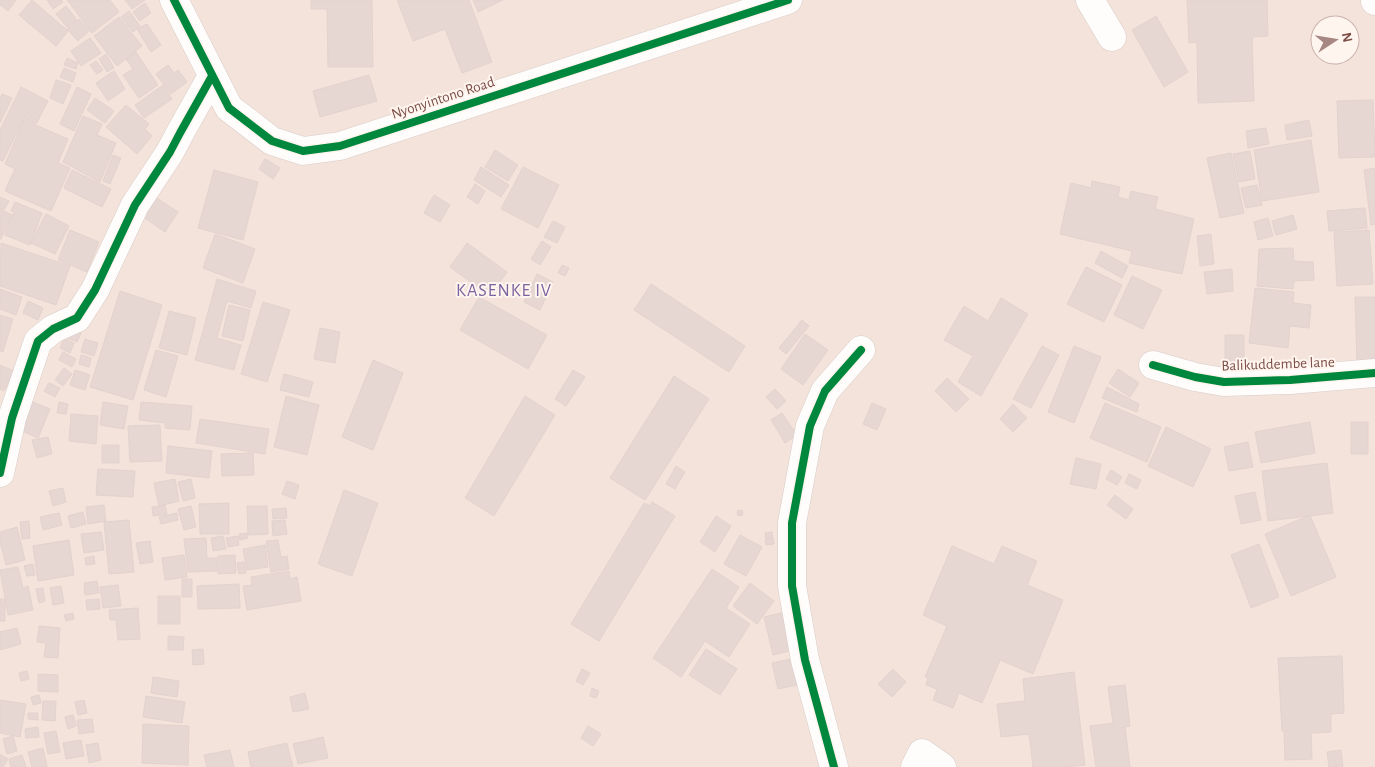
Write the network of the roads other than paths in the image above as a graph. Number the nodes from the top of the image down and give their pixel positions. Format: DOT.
graph roads {
  1 [pos="174,0"];
  2 [pos="788,0"];
  3 [pos="1090,0"];
  4 [pos="1112,37"];
  5 [pos="212,76"];
  6 [pos="861,350"];
  7 [pos="1153,365"];
  8 [pos="1375,373"];
  9 [pos="0,473"];
  10 [pos="834,767"];
  11 [pos="915,767"];
  12 [pos="942,767"];
  1 -- 5 [label="street, Nyonyintono Road"];
  2 -- 5 [label="street, Nyonyintono Road"];
  3 -- 4 [label="street"];
  5 -- 9 [label="street"];
  6 -- 10 [label="street"];
  7 -- 8 [label="street, Balikuddembe lane"];
  11 -- 12 [label="street"];
}
